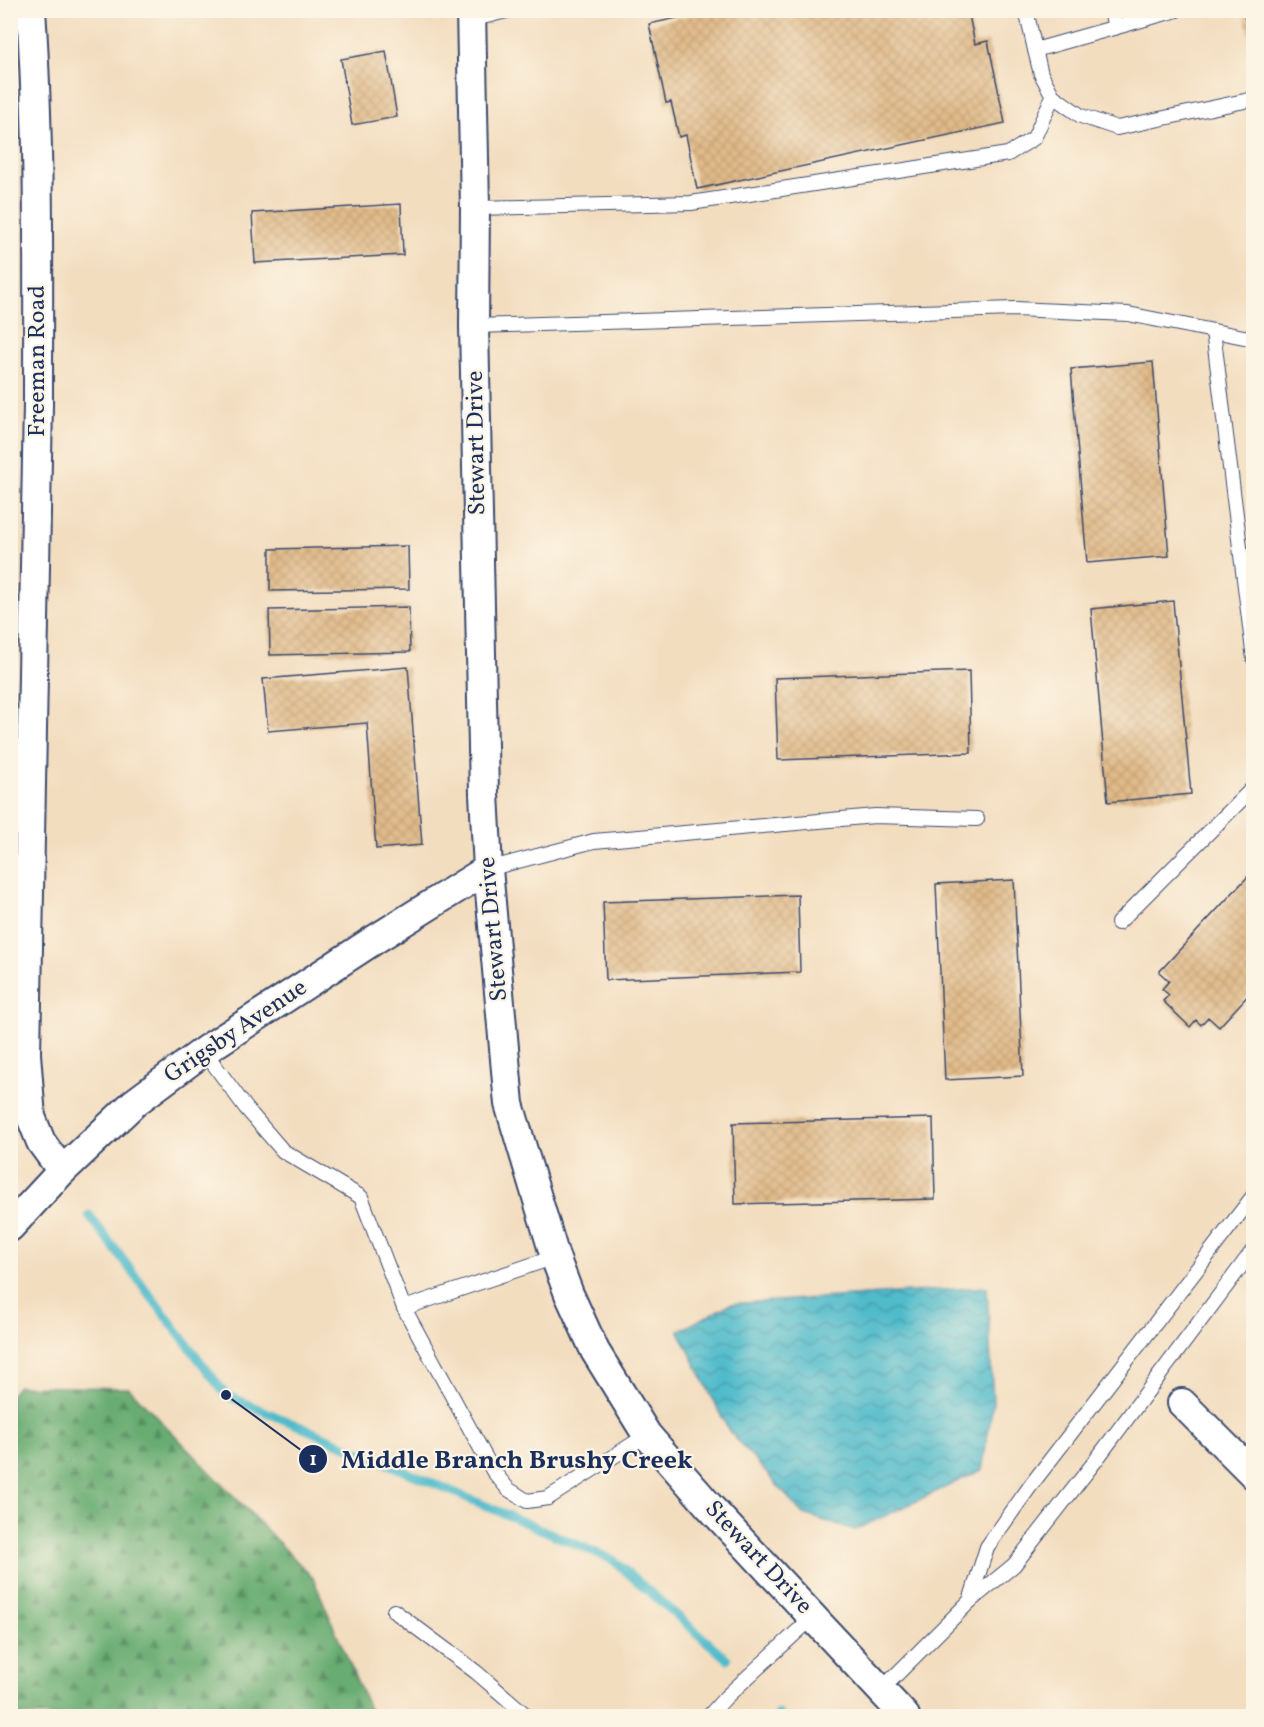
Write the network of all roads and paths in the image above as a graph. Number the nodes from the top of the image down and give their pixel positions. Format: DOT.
graph roads {
  1 [pos="22,10"];
  2 [pos="31,10"];
  3 [pos="510,10"];
  4 [pos="1026,10"];
  5 [pos="1111,10"];
  6 [pos="1177,10"];
  7 [pos="10,13"];
  8 [pos="471,15"];
  9 [pos="1115,28"];
  10 [pos="1035,50"];
  11 [pos="1053,96"];
  12 [pos="1254,99"];
  13 [pos="475,208"];
  14 [pos="474,326"];
  15 [pos="1213,331"];
  16 [pos="1254,339"];
  17 [pos="1254,659"];
  18 [pos="1254,787"];
  19 [pos="977,819"];
  20 [pos="488,869"];
  21 [pos="1118,923"];
  22 [pos="204,1051"];
  23 [pos="62,1171"];
  24 [pos="1254,1195"];
  25 [pos="10,1227"];
  26 [pos="1254,1249"];
  27 [pos="555,1257"];
  28 [pos="404,1308"];
  29 [pos="1182,1403"];
  30 [pos="647,1435"];
  31 [pos="1254,1475"];
  32 [pos="970,1601"];
  33 [pos="394,1611"];
  34 [pos="813,1617"];
  35 [pos="880,1690"];
  36 [pos="527,1716"];
  37 [pos="709,1716"];
  38 [pos="905,1716"];
  1 -- 7 [label="main road"];
  2 -- 23 [label="street, Freeman Road"];
  3 -- 8 [label="lane"];
  4 -- 10 [label="lane"];
  5 -- 9 [label="lane"];
  6 -- 9 [label="lane"];
  8 -- 13 [label="street, Stewart Drive"];
  9 -- 10 [label="lane"];
  10 -- 11 [label="lane"];
  11 -- 12 [label="lane"];
  11 -- 13 [label="lane"];
  13 -- 14 [label="street, Stewart Drive"];
  14 -- 15 [label="lane"];
  14 -- 20 [label="street, Stewart Drive"];
  15 -- 16 [label="lane"];
  15 -- 17 [label="lane"];
  18 -- 21 [label="lane"];
  19 -- 20 [label="lane"];
  20 -- 22 [label="street, Grigsby Avenue"];
  20 -- 27 [label="street, Stewart Drive"];
  22 -- 23 [label="street, Grigsby Avenue"];
  22 -- 28 [label="lane"];
  23 -- 25 [label="street, Grigsby Avenue"];
  24 -- 32 [label="lane"];
  26 -- 32 [label="lane"];
  27 -- 28 [label="lane"];
  27 -- 30 [label="street, Stewart Drive"];
  28 -- 30 [label="lane"];
  29 -- 31 [label="street"];
  30 -- 34 [label="street, Stewart Drive"];
  32 -- 35 [label="lane"];
  33 -- 36 [label="lane"];
  34 -- 35 [label="street, Stewart Drive"];
  34 -- 37 [label="lane"];
  35 -- 38 [label="street, Stewart Drive"];
}
